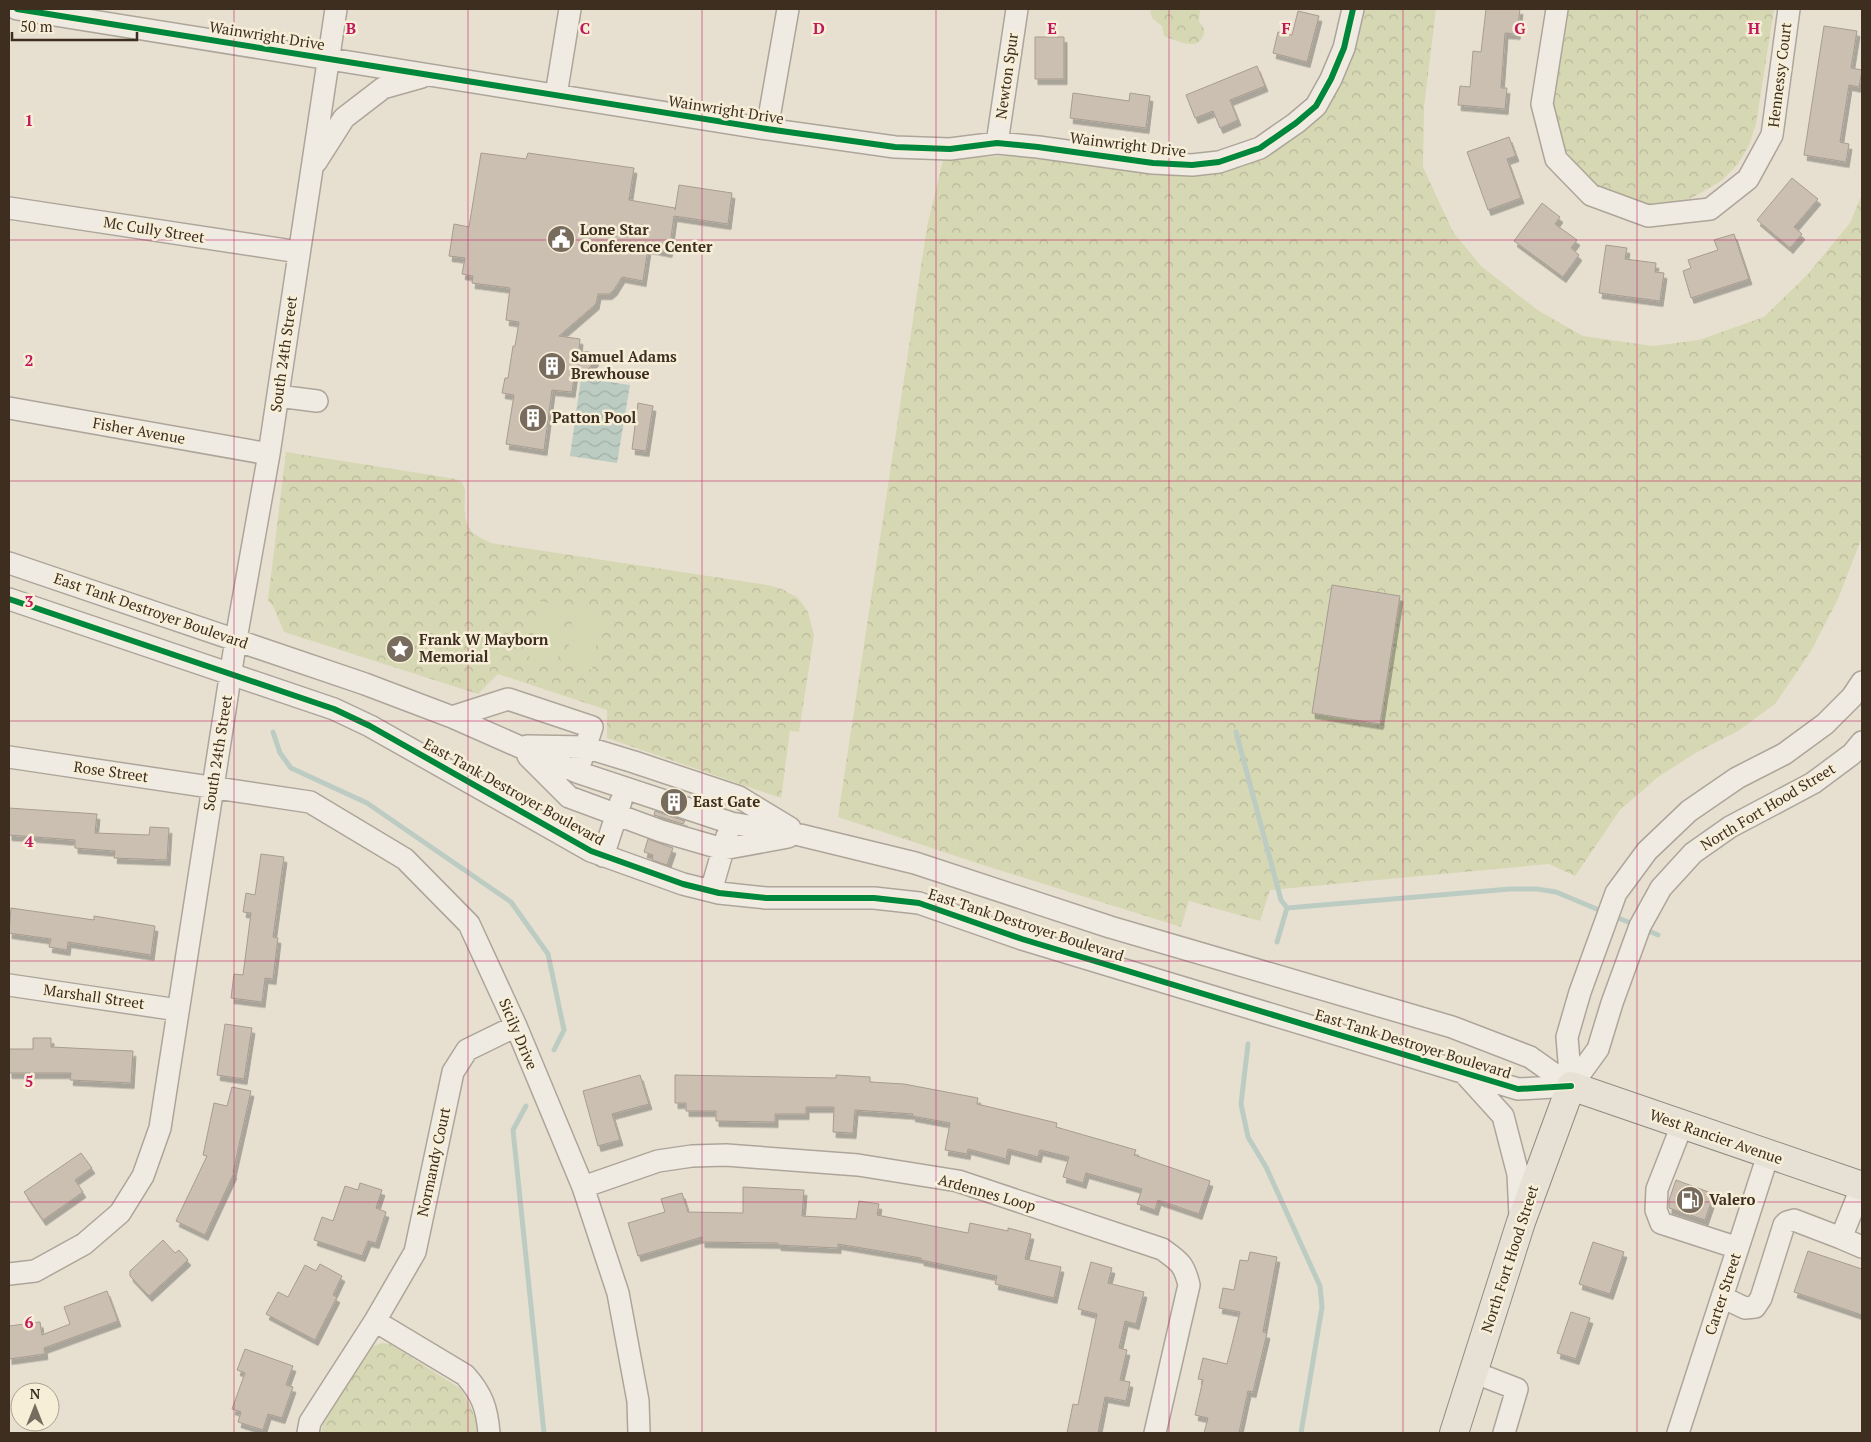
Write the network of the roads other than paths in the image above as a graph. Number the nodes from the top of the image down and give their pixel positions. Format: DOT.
graph roads {
  1 [pos="17,9"];
  2 [pos="336,9"];
  3 [pos="570,9"];
  4 [pos="788,9"];
  5 [pos="1017,9"];
  6 [pos="1353,9"];
  7 [pos="1558,9"];
  8 [pos="1789,9"];
  9 [pos="329,59"];
  10 [pos="428,75"];
  11 [pos="556,95"];
  12 [pos="767,129"];
  13 [pos="997,143"];
  14 [pos="312,168"];
  15 [pos="9,208"];
  16 [pos="299,252"];
  17 [pos="278,396"];
  18 [pos="317,400"];
  19 [pos="9,408"];
  20 [pos="270,454"];
  21 [pos="9,563"];
  22 [pos="9,598"];
  23 [pos="236,640"];
  24 [pos="230,673"];
  25 [pos="1862,682"];
  26 [pos="452,717"];
  27 [pos="1862,742"];
  28 [pos="9,757"];
  29 [pos="577,772"];
  30 [pos="213,787"];
  31 [pos="625,788"];
  32 [pos="731,823"];
  33 [pos="603,856"];
  34 [pos="711,891"];
  35 [pos="9,985"];
  36 [pos="178,1010"];
  37 [pos="516,1026"];
  38 [pos="1464,1073"];
  39 [pos="1571,1086"];
  40 [pos="1682,1125"];
  41 [pos="1768,1155"];
  42 [pos="1862,1186"];
  43 [pos="583,1187"];
  44 [pos="1521,1222"];
  45 [pos="1841,1238"];
  46 [pos="1862,1247"];
  47 [pos="1738,1248"];
  48 [pos="9,1274"];
  49 [pos="1722,1297"];
  50 [pos="375,1321"];
  51 [pos="1473,1372"];
  52 [pos="1461,1431"];
  53 [pos="308,1433"];
  54 [pos="489,1433"];
  55 [pos="639,1433"];
  56 [pos="1155,1433"];
  57 [pos="1504,1433"];
  58 [pos="1678,1433"];
  1 -- 9 [label="street, Wainwright Drive"];
  2 -- 9 [label="street, South 24th Street"];
  3 -- 11 [label="street"];
  4 -- 12 [label="street"];
  5 -- 13 [label="street, Newton Spur"];
  6 -- 13 [label="street, Wainwright Drive"];
  7 -- 8 [label="street, Hennessy Court"];
  9 -- 10 [label="street, Wainwright Drive"];
  9 -- 14 [label="street, South 24th Street"];
  10 -- 11 [label="street, Wainwright Drive"];
  10 -- 14 [label="street"];
  11 -- 12 [label="street, Wainwright Drive"];
  12 -- 13 [label="street, Wainwright Drive"];
  14 -- 16 [label="street, South 24th Street"];
  15 -- 16 [label="street, Mc Cully Street"];
  16 -- 17 [label="street, South 24th Street"];
  17 -- 18 [label="street"];
  17 -- 20 [label="street, South 24th Street"];
  19 -- 20 [label="street, Fisher Avenue"];
  20 -- 23 [label="street, South 24th Street"];
  21 -- 23 [label="street, East Tank Destroyer Boulevard"];
  22 -- 24 [label="street, East Tank Destroyer Boulevard"];
  23 -- 24 [label="street, South 24th Street"];
  23 -- 26 [label="street, East Tank Destroyer Boulevard"];
  24 -- 30 [label="street, South 24th Street"];
  24 -- 33 [label="street, East Tank Destroyer Boulevard"];
  25 -- 39 [label="street, North Fort Hood Street"];
  26 -- 29 [label="street, East Tank Destroyer Boulevard"];
  26 -- 29 [label="street"];
  27 -- 39 [label="street, North Fort Hood Street"];
  28 -- 30 [label="street, Rose Street"];
  29 -- 31 [label="street, East Tank Destroyer Boulevard"];
  30 -- 36 [label="street, South 24th Street"];
  30 -- 37 [label="street, Sicily Drive"];
  31 -- 32 [label="street"];
  31 -- 32 [label="street"];
  31 -- 33 [label="street"];
  32 -- 34 [label="street"];
  32 -- 39 [label="street, East Tank Destroyer Boulevard"];
  33 -- 34 [label="street, East Tank Destroyer Boulevard"];
  34 -- 38 [label="street, East Tank Destroyer Boulevard"];
  35 -- 36 [label="street, Marshall Street"];
  36 -- 48 [label="street, South 24th Street"];
  37 -- 43 [label="street, Sicily Drive"];
  37 -- 50 [label="street, Normandy Court"];
  38 -- 39 [label="street, East Tank Destroyer Boulevard"];
  38 -- 44 [label="street"];
  39 -- 40 [label="main road, West Rancier Avenue"];
  39 -- 44 [label="main road, North Fort Hood Street"];
  40 -- 41 [label="main road, West Rancier Avenue"];
  40 -- 47 [label="street"];
  41 -- 42 [label="main road, West Rancier Avenue"];
  41 -- 47 [label="street, Carter Street"];
  42 -- 45 [label="street"];
  43 -- 55 [label="street, Sicily Drive"];
  43 -- 56 [label="street, Ardennes Loop"];
  44 -- 51 [label="main road, North Fort Hood Street"];
  45 -- 46 [label="street"];
  45 -- 49 [label="street"];
  47 -- 49 [label="street, Carter Street"];
  49 -- 58 [label="street, Carter Street"];
  50 -- 53 [label="street, Normandy Court"];
  50 -- 54 [label="street"];
  51 -- 52 [label="main road, North Fort Hood Street"];
  51 -- 57 [label="street"];
}
